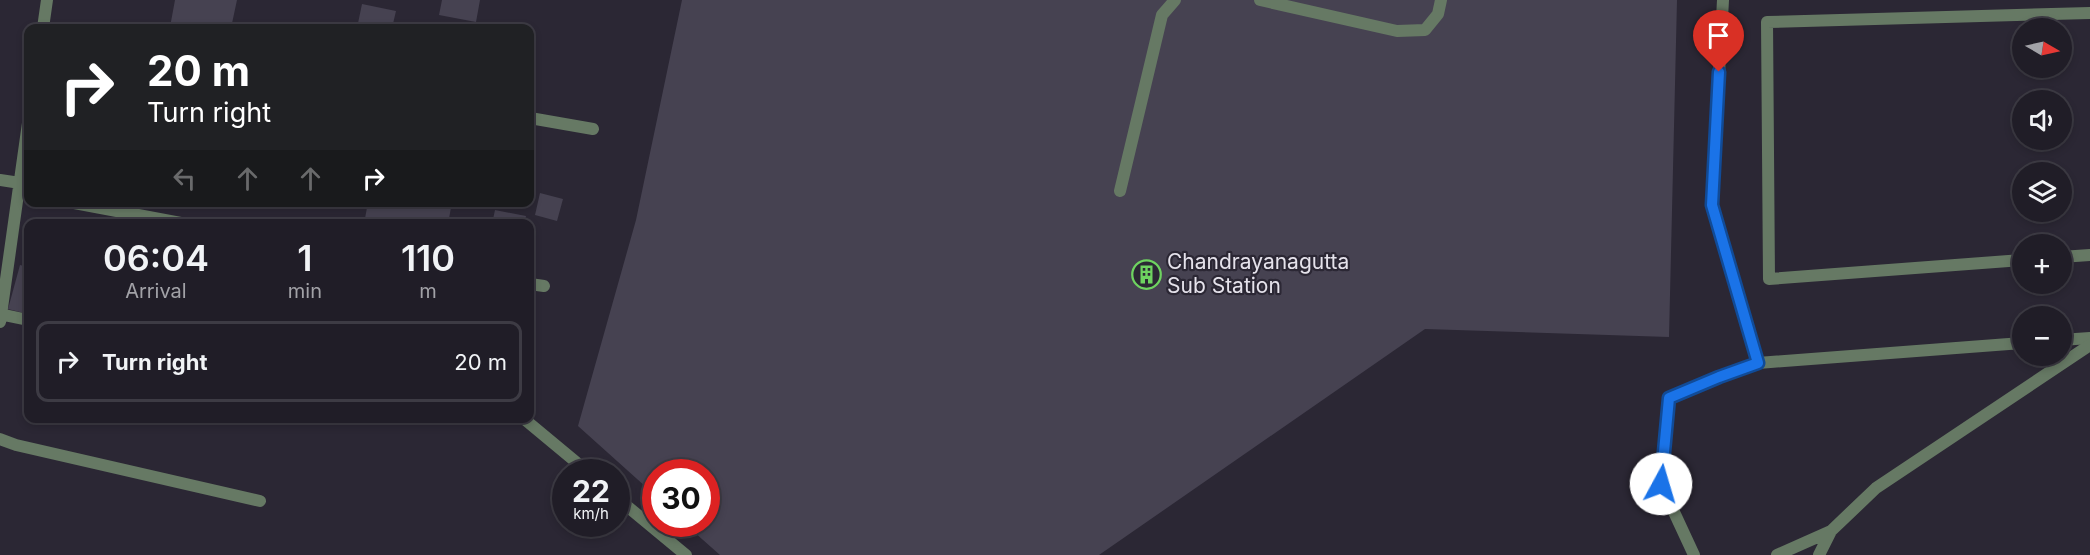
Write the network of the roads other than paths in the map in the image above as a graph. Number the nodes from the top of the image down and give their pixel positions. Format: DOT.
graph roads {
  1 [pos="47,0"];
  2 [pos="1175,0"];
  3 [pos="1260,0"];
  4 [pos="1441,0"];
  5 [pos="1723,0"];
  6 [pos="2090,13"];
  7 [pos="44,24"];
  8 [pos="534,119"];
  9 [pos="593,129"];
  10 [pos="24,168"];
  11 [pos="0,180"];
  12 [pos="22,191"];
  13 [pos="1120,191"];
  14 [pos="96,207"];
  15 [pos="159,219"];
  16 [pos="2090,255"];
  17 [pos="2072,256"];
  18 [pos="2012,261"];
  19 [pos="534,285"];
  20 [pos="544,286"];
  21 [pos="0,315"];
  22 [pos="24,319"];
  23 [pos="0,322"];
  24 [pos="2090,338"];
  25 [pos="2072,339"];
  26 [pos="2012,344"];
  27 [pos="2090,345"];
  28 [pos="1758,363"];
  29 [pos="529,423"];
  30 [pos="0,439"];
  31 [pos="572,459"];
  32 [pos="260,501"];
  33 [pos="630,509"];
  34 [pos="1831,531"];
  35 [pos="686,555"];
  36 [pos="1694,555"];
  37 [pos="1777,555"];
  38 [pos="1819,555"];
  1 -- 7 [label="street"];
  2 -- 13 [label="street"];
  3 -- 4 [label="street"];
  5 -- 28 [label="street"];
  6 -- 18 [label="street"];
  8 -- 9 [label="street"];
  10 -- 12 [label="street"];
  11 -- 12 [label="street"];
  12 -- 21 [label="street"];
  14 -- 15 [label="street"];
  16 -- 17 [label="street"];
  19 -- 20 [label="street"];
  21 -- 22 [label="street"];
  21 -- 23 [label="street"];
  24 -- 25 [label="street"];
  26 -- 28 [label="street"];
  27 -- 34 [label="street"];
  28 -- 36 [label="street"];
  29 -- 31 [label="street"];
  30 -- 32 [label="street"];
  33 -- 35 [label="street"];
  34 -- 37 [label="street"];
  34 -- 38 [label="street"];
}
